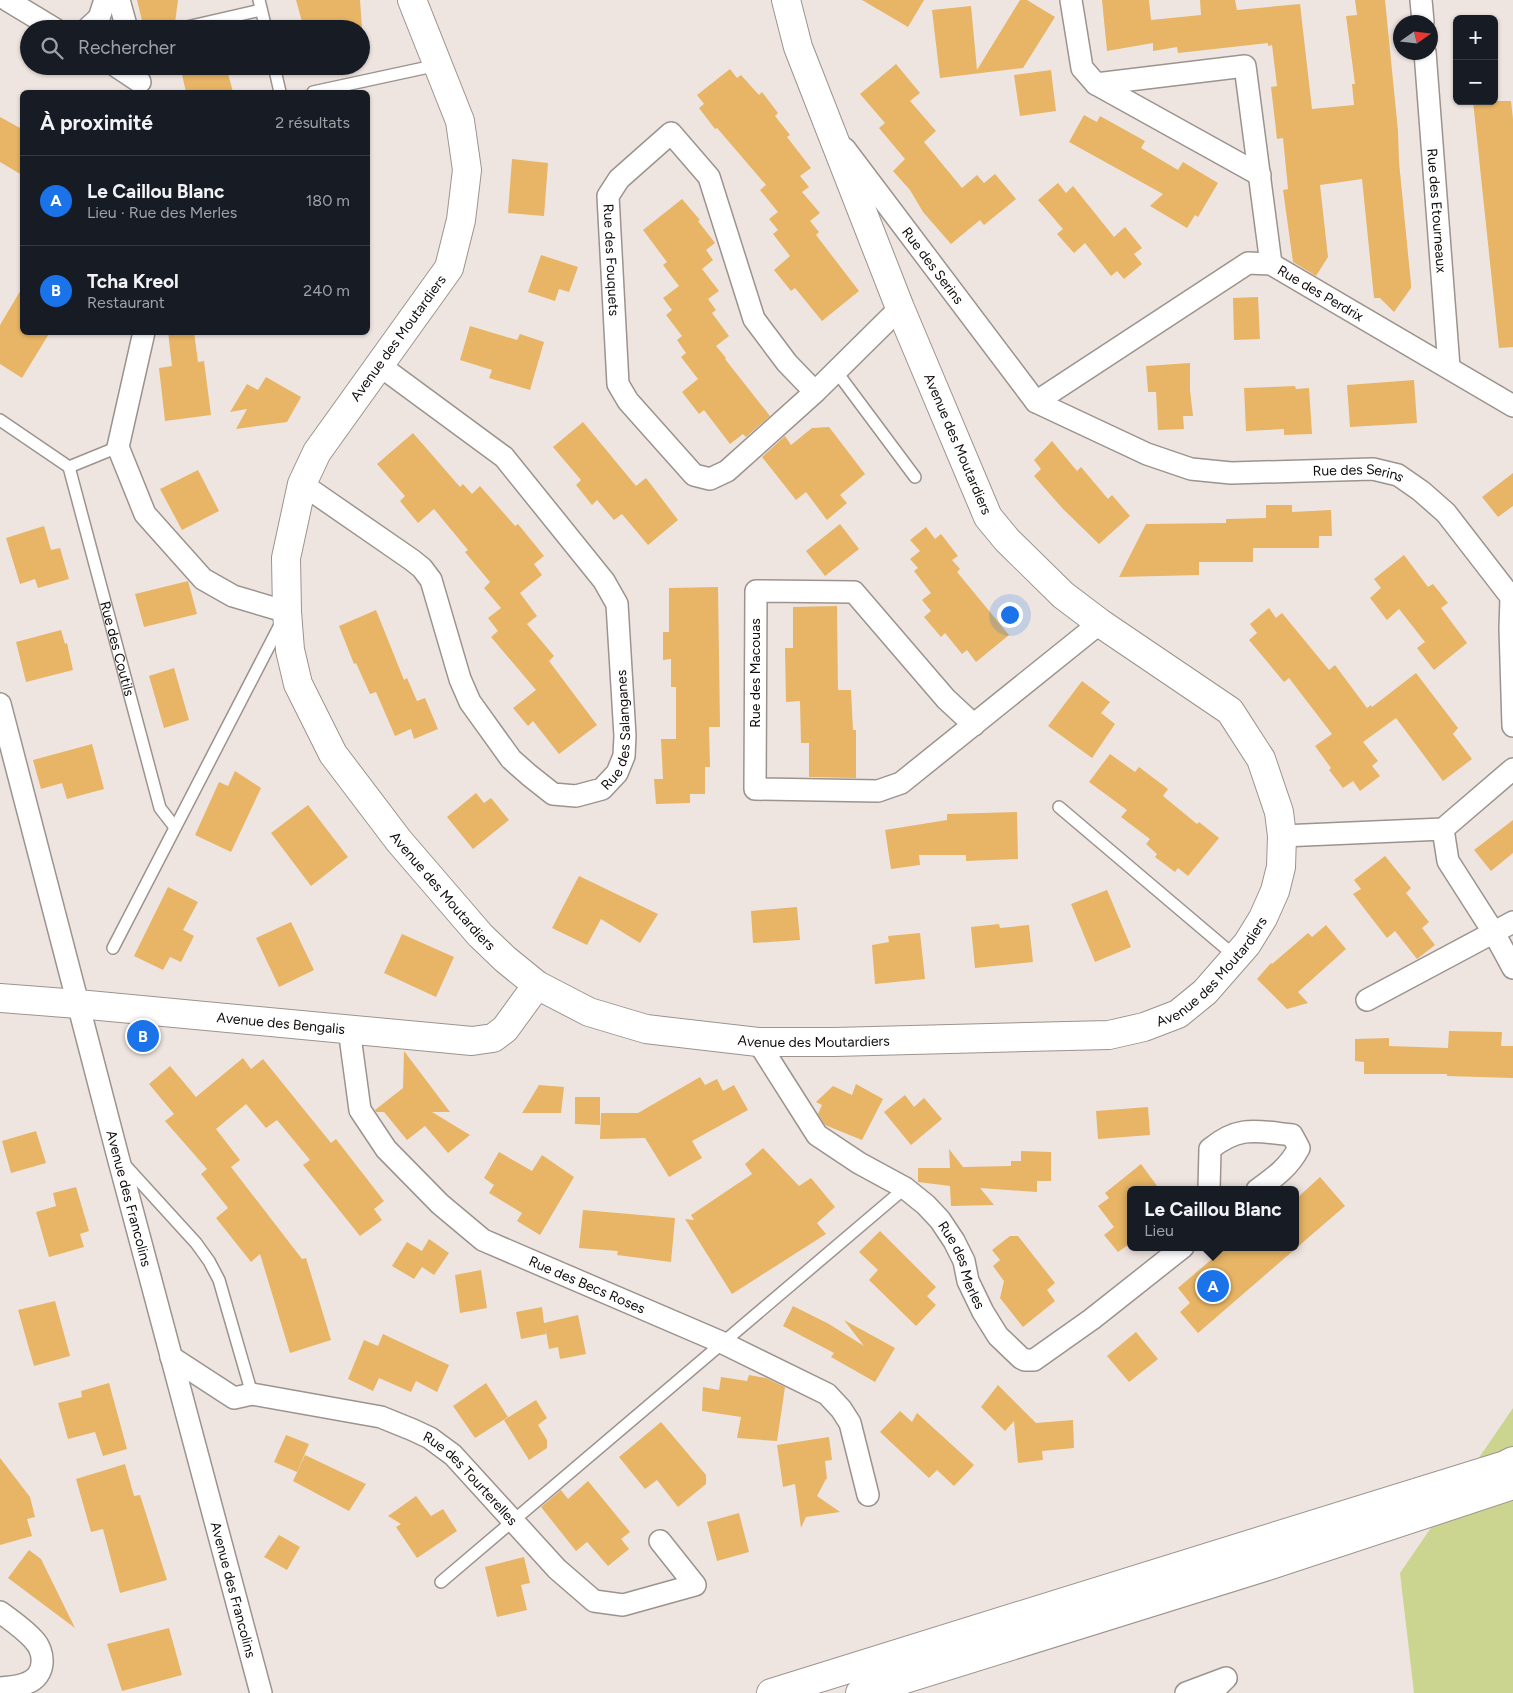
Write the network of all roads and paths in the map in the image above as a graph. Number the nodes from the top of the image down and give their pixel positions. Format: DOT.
graph roads {
  1 [pos="7,0"];
  2 [pos="105,0"];
  3 [pos="119,0"];
  4 [pos="412,0"];
  5 [pos="786,0"];
  6 [pos="1071,0"];
  7 [pos="1421,0"];
  8 [pos="260,5"];
  9 [pos="1422,15"];
  10 [pos="42,20"];
  11 [pos="97,20"];
  12 [pos="125,20"];
  13 [pos="209,20"];
  14 [pos="264,20"];
  15 [pos="1426,60"];
  16 [pos="438,65"];
  17 [pos="276,75"];
  18 [pos="1096,84"];
  19 [pos="280,90"];
  20 [pos="322,90"];
  21 [pos="831,131"];
  22 [pos="1260,175"];
  23 [pos="1271,264"];
  24 [pos="900,308"];
  25 [pos="143,335"];
  26 [pos="379,365"];
  27 [pos="1449,368"];
  28 [pos="836,371"];
  29 [pos="815,392"];
  30 [pos="1036,402"];
  31 [pos="1513,406"];
  32 [pos="0,420"];
  33 [pos="118,447"];
  34 [pos="69,466"];
  35 [pos="915,477"];
  36 [pos="302,484"];
  37 [pos="1512,597"];
  38 [pos="287,612"];
  39 [pos="1100,623"];
  40 [pos="0,704"];
  41 [pos="974,724"];
  42 [pos="1513,726"];
  43 [pos="1513,769"];
  44 [pos="1058,807"];
  45 [pos="174,826"];
  46 [pos="1443,829"];
  47 [pos="1282,836"];
  48 [pos="1513,922"];
  49 [pos="1494,933"];
  50 [pos="112,948"];
  51 [pos="1236,957"];
  52 [pos="1513,968"];
  53 [pos="537,985"];
  54 [pos="0,998"];
  55 [pos="1367,1000"];
  56 [pos="78,1004"];
  57 [pos="349,1029"];
  58 [pos="758,1042"];
  59 [pos="118,1157"];
  60 [pos="1208,1186"];
  61 [pos="1262,1186"];
  62 [pos="905,1188"];
  63 [pos="1178,1251"];
  64 [pos="723,1343"];
  65 [pos="171,1357"];
  66 [pos="252,1394"];
  67 [pos="1513,1461"];
  68 [pos="1513,1485"];
  69 [pos="868,1495"];
  70 [pos="513,1520"];
  71 [pos="660,1541"];
  72 [pos="441,1582"];
  73 [pos="0,1612"];
  74 [pos="0,1688"];
  75 [pos="262,1693"];
  76 [pos="771,1693"];
  77 [pos="860,1693"];
  78 [pos="1186,1693"];
  79 [pos="1211,1693"];
  1 -- 10 [label="street"];
  2 -- 11 [label="street"];
  3 -- 12 [label="street"];
  4 -- 16 [label="street, Avenue des Moutardiers"];
  5 -- 21 [label="street, Avenue des Moutardiers"];
  6 -- 18 [label="street"];
  7 -- 9 [label="street"];
  8 -- 13 [label="lane"];
  8 -- 14 [label="lane"];
  15 -- 27 [label="street, Rue des Etourneaux"];
  16 -- 20 [label="lane"];
  16 -- 26 [label="street, Avenue des Moutardiers"];
  17 -- 19 [label="lane"];
  18 -- 22 [label="street"];
  18 -- 22 [label="street, Rue des Perdrix"];
  21 -- 24 [label="street, Avenue des Moutardiers"];
  21 -- 30 [label="street, Rue des Serins"];
  22 -- 23 [label="street, Rue des Perdrix"];
  23 -- 27 [label="street, Rue des Perdrix"];
  23 -- 30 [label="street"];
  24 -- 28 [label="street, Rue des Fouquets"];
  24 -- 39 [label="street, Avenue des Moutardiers"];
  25 -- 33 [label="street"];
  26 -- 36 [label="street, Avenue des Moutardiers"];
  26 -- 36 [label="street, Rue des Salanganes"];
  27 -- 31 [label="street, Rue des Perdrix"];
  28 -- 29 [label="street, Rue des Fouquets"];
  28 -- 35 [label="lane"];
  29 -- 29 [label="street, Rue des Fouquets"];
  30 -- 37 [label="street, Rue des Serins"];
  32 -- 34 [label="lane"];
  33 -- 34 [label="lane"];
  33 -- 38 [label="street"];
  34 -- 45 [label="lane, Rue des Coutils"];
  36 -- 38 [label="street, Avenue des Moutardiers"];
  37 -- 42 [label="street, Rue des Serins"];
  38 -- 45 [label="lane, Avenue des Moutardiers"];
  38 -- 53 [label="street, Avenue des Moutardiers"];
  39 -- 41 [label="street, Rue des Macouas"];
  39 -- 47 [label="street, Avenue des Moutardiers"];
  40 -- 56 [label="street, Avenue des Francolins"];
  41 -- 41 [label="street, Rue des Macouas"];
  43 -- 46 [label="street"];
  44 -- 51 [label="lane"];
  45 -- 50 [label="lane"];
  46 -- 47 [label="street"];
  46 -- 49 [label="street"];
  47 -- 51 [label="street, Avenue des Moutardiers"];
  48 -- 49 [label="street"];
  49 -- 52 [label="street"];
  49 -- 55 [label="street"];
  51 -- 58 [label="street, Avenue des Moutardiers"];
  53 -- 57 [label="street, Avenue des Bengalis"];
  53 -- 58 [label="street, Avenue des Moutardiers"];
  54 -- 56 [label="street, Avenue des Bengalis"];
  56 -- 57 [label="street, Avenue des Bengalis"];
  56 -- 59 [label="street, Avenue des Francolins"];
  57 -- 64 [label="street, Rue des Becs Roses"];
  58 -- 62 [label="street, Rue des Merles"];
  59 -- 65 [label="street, Avenue des Francolins"];
  59 -- 66 [label="lane"];
  60 -- 61 [label="street"];
  62 -- 63 [label="street, Rue des Merles"];
  62 -- 64 [label="lane"];
  64 -- 69 [label="street, Rue des Becs Roses"];
  64 -- 70 [label="lane"];
  65 -- 66 [label="street, Rue des Tourterelles"];
  65 -- 75 [label="street, Avenue des Francolins"];
  66 -- 70 [label="street, Rue des Tourterelles"];
  67 -- 76 [label="street"];
  68 -- 77 [label="street"];
  70 -- 71 [label="street, Rue des Tourterelles"];
  70 -- 72 [label="lane"];
  73 -- 74 [label="street"];
  78 -- 79 [label="street"];
}
